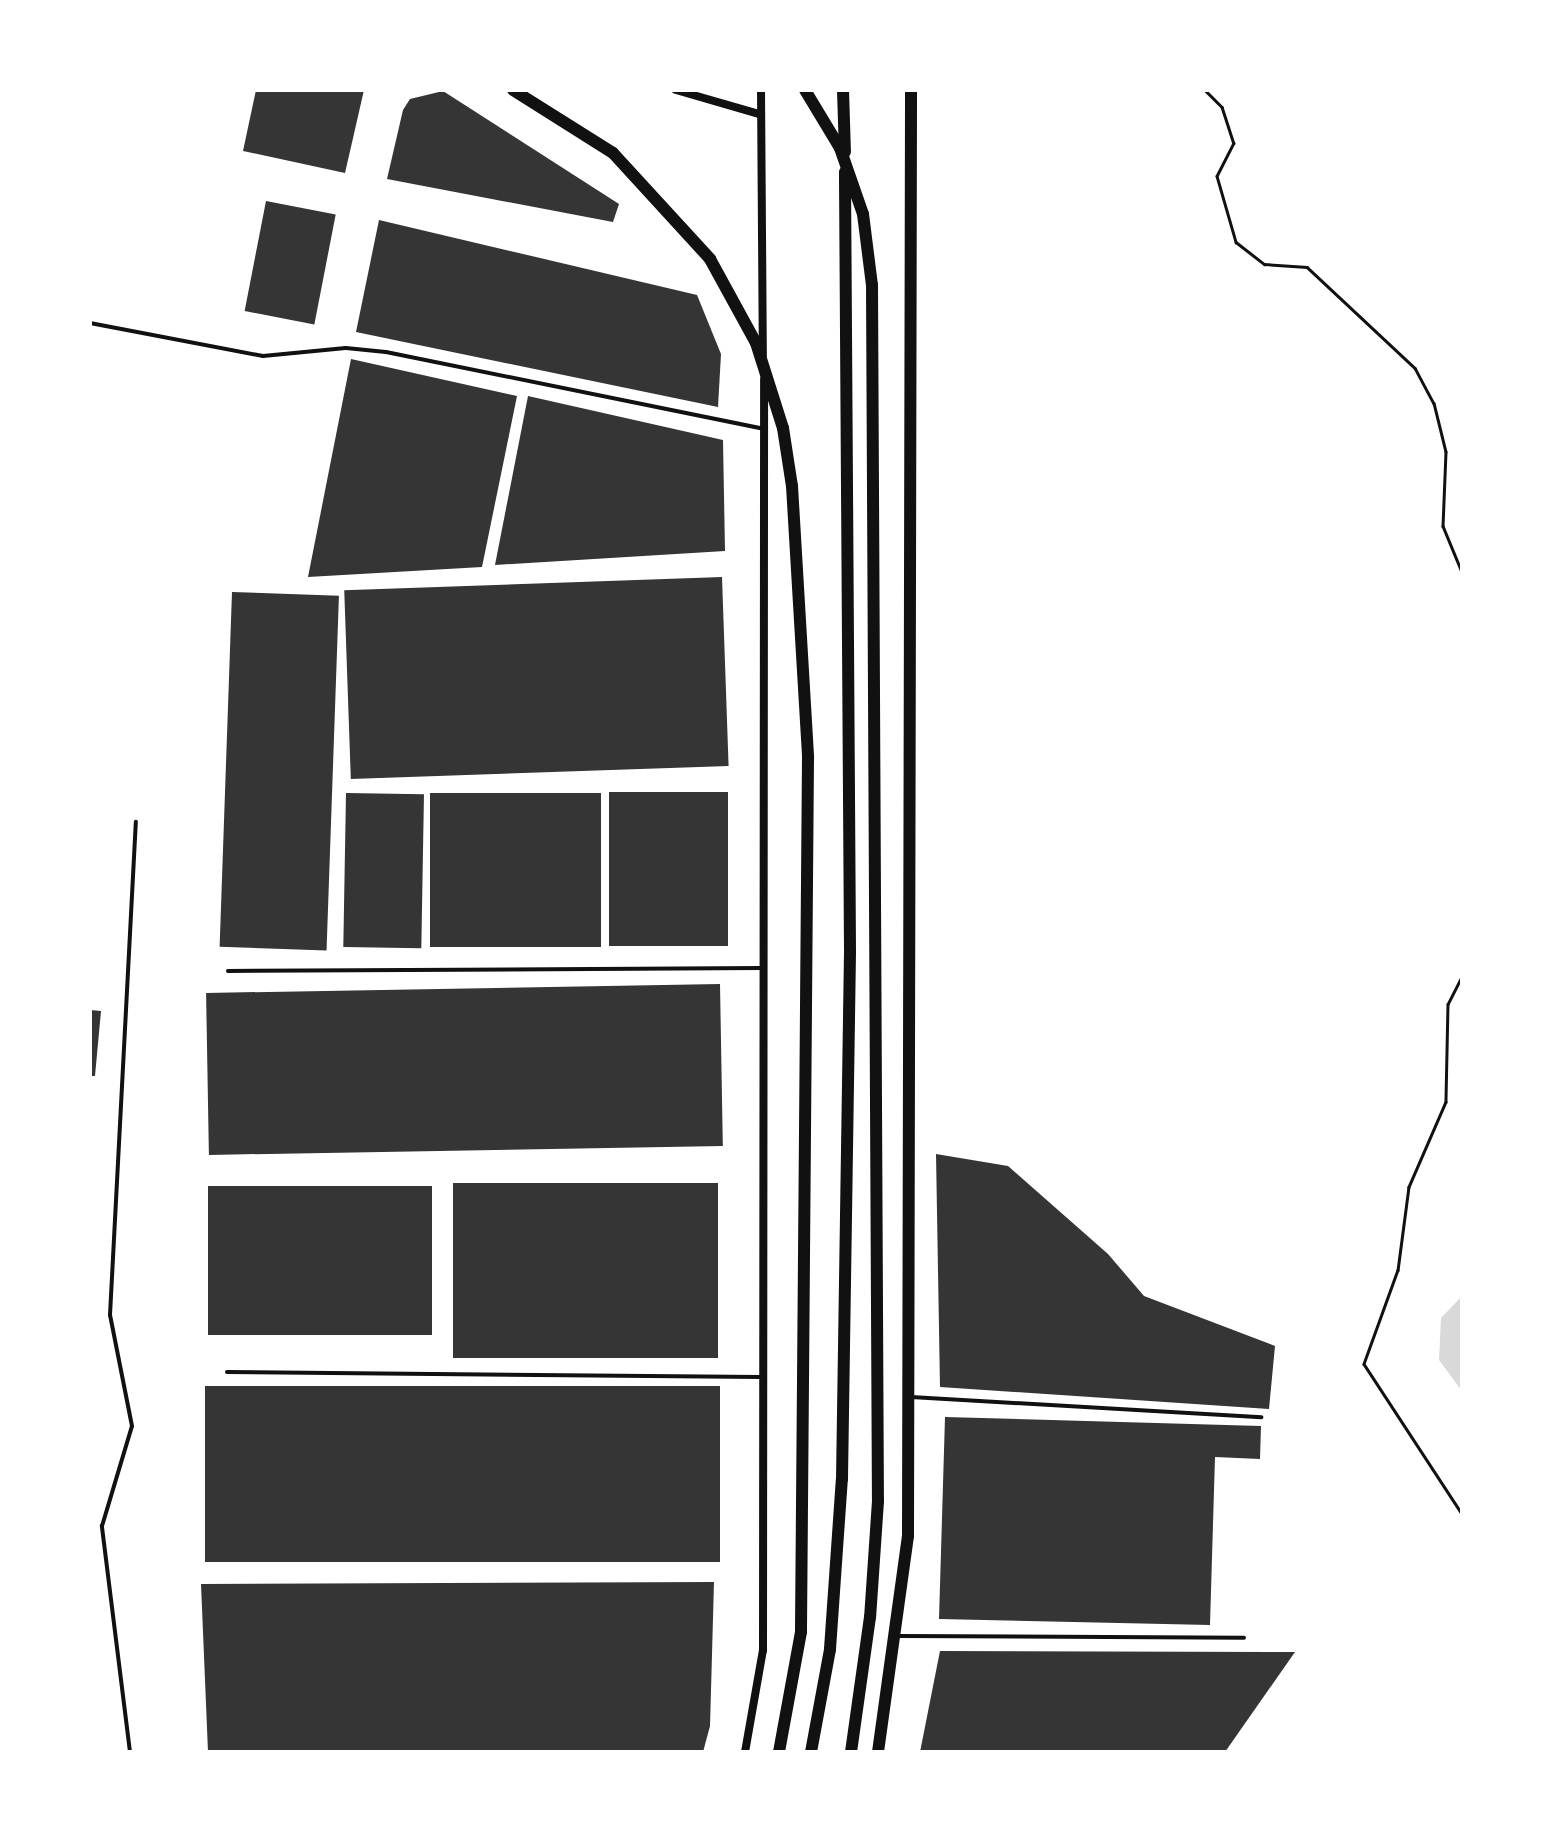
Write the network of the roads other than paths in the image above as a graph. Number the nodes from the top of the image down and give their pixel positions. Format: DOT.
graph roads {
  1 [pos="513,90"];
  2 [pos="676,90"];
  3 [pos="761,90"];
  4 [pos="805,90"];
  5 [pos="844,90"];
  6 [pos="910,90"];
  7 [pos="759,114"];
  8 [pos="90,324"];
  9 [pos="765,429"];
  10 [pos="136,822"];
  11 [pos="767,968"];
  12 [pos="228,971"];
  13 [pos="226,1372"];
  14 [pos="765,1377"];
  15 [pos="908,1396"];
  16 [pos="1261,1417"];
  17 [pos="894,1636"];
  18 [pos="1244,1638"];
  19 [pos="130,1752"];
  20 [pos="745,1752"];
  21 [pos="780,1752"];
  22 [pos="810,1752"];
  23 [pos="851,1752"];
  24 [pos="878,1752"];
  1 -- 21 [label="main road"];
  2 -- 7 [label="street"];
  3 -- 7 [label="street"];
  4 -- 23 [label="main road"];
  5 -- 22 [label="main road"];
  6 -- 15 [label="main road"];
  7 -- 9 [label="street"];
  8 -- 9 [label="lane"];
  9 -- 11 [label="street"];
  10 -- 19 [label="lane"];
  11 -- 12 [label="lane"];
  11 -- 14 [label="street"];
  13 -- 14 [label="lane"];
  14 -- 20 [label="street"];
  15 -- 16 [label="lane"];
  15 -- 17 [label="main road"];
  17 -- 18 [label="lane"];
  17 -- 24 [label="main road"];
}
